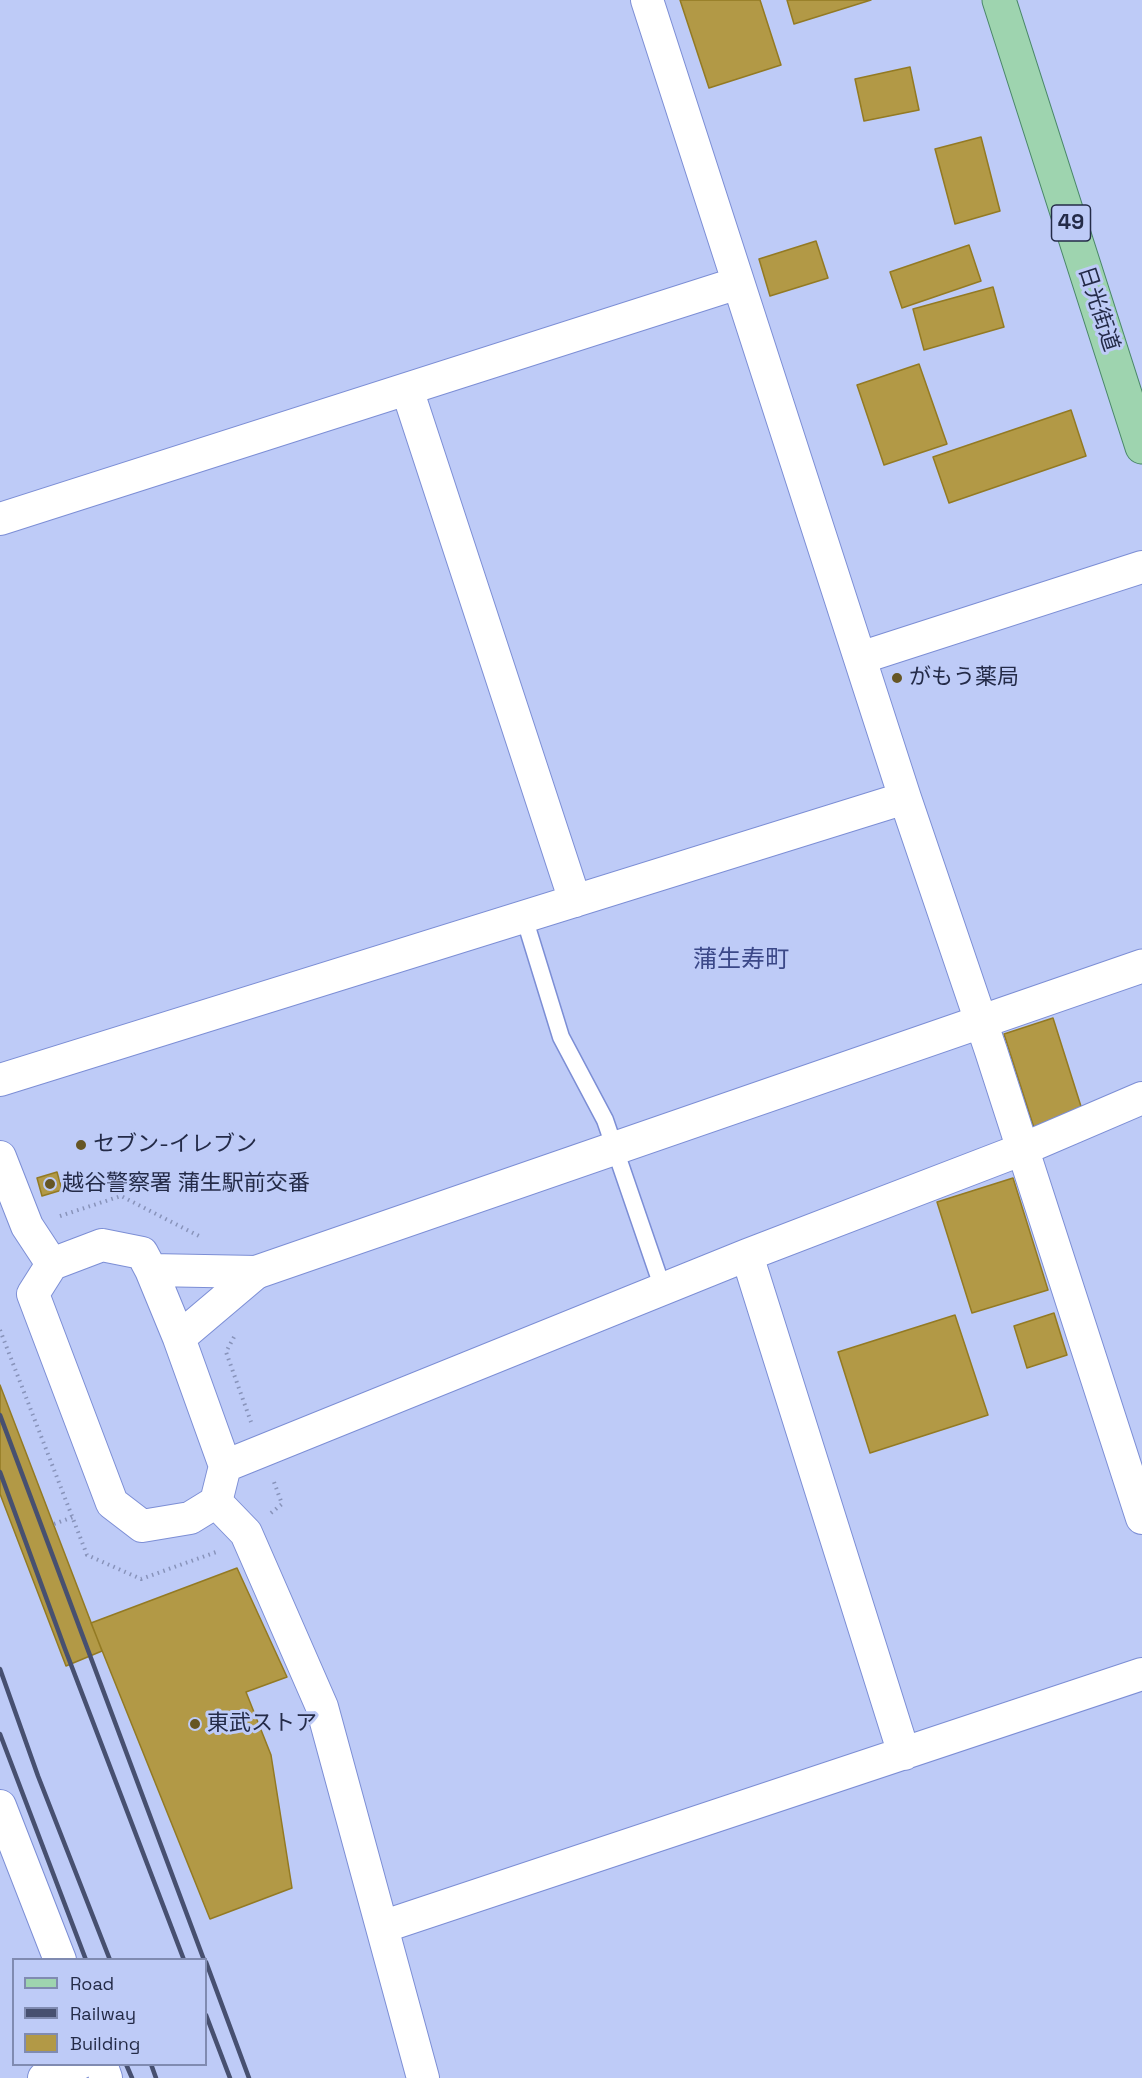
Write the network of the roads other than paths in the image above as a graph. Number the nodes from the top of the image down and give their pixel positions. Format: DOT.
graph roads {
  1 [pos="647,0"];
  2 [pos="999,0"];
  3 [pos="738,283"];
  4 [pos="407,389"];
  5 [pos="1142,447"];
  6 [pos="0,519"];
  7 [pos="1142,567"];
  8 [pos="860,658"];
  9 [pos="905,798"];
  10 [pos="575,901"];
  11 [pos="524,917"];
  12 [pos="1142,966"];
  13 [pos="981,1021"];
  14 [pos="0,1080"];
  15 [pos="1142,1098"];
  16 [pos="616,1147"];
  17 [pos="1023,1149"];
  18 [pos="0,1157"];
  19 [pos="747,1256"];
  20 [pos="52,1264"];
  21 [pos="151,1270"];
  22 [pos="257,1272"];
  23 [pos="663,1289"];
  24 [pos="179,1338"];
  25 [pos="225,1466"];
  26 [pos="216,1502"];
  27 [pos="1142,1518"];
  28 [pos="1142,1674"];
  29 [pos="904,1754"];
  30 [pos="0,1806"];
  31 [pos="382,1927"];
  32 [pos="60,1958"];
  33 [pos="73,2066"];
  34 [pos="44,2078"];
  35 [pos="423,2078"];
  1 -- 3 [label="street"];
  2 -- 5 [label="main road, 日光街道 / 49"];
  3 -- 4 [label="street"];
  3 -- 8 [label="street"];
  4 -- 6 [label="street"];
  4 -- 10 [label="street"];
  7 -- 8 [label="street"];
  8 -- 9 [label="street"];
  9 -- 10 [label="street"];
  9 -- 13 [label="street"];
  10 -- 11 [label="street"];
  11 -- 14 [label="street"];
  11 -- 16 [label="lane"];
  12 -- 13 [label="street"];
  13 -- 16 [label="street"];
  13 -- 17 [label="street"];
  15 -- 17 [label="street"];
  16 -- 22 [label="street"];
  16 -- 23 [label="lane"];
  17 -- 19 [label="street"];
  17 -- 27 [label="street"];
  18 -- 20 [label="street"];
  19 -- 23 [label="street"];
  19 -- 29 [label="street"];
  20 -- 21 [label="street"];
  20 -- 26 [label="street"];
  21 -- 22 [label="street"];
  21 -- 24 [label="street"];
  22 -- 24 [label="street"];
  23 -- 25 [label="street"];
  24 -- 25 [label="street"];
  25 -- 26 [label="street"];
  26 -- 31 [label="street"];
  28 -- 29 [label="street"];
  29 -- 31 [label="street"];
  30 -- 32 [label="street"];
  31 -- 35 [label="street"];
  33 -- 34 [label="street"];
}
